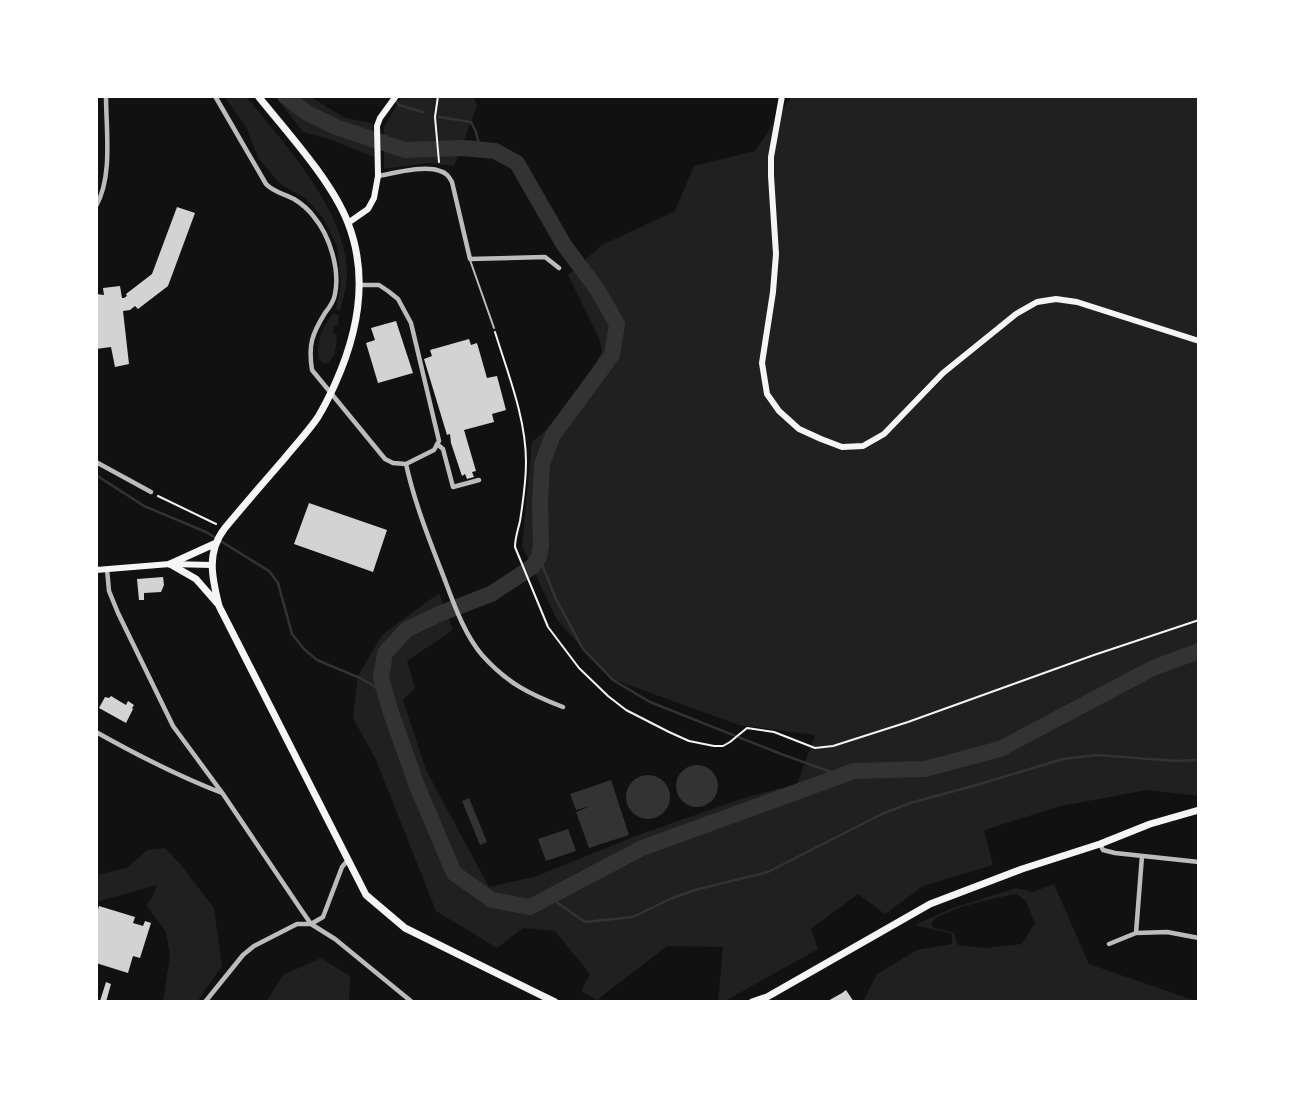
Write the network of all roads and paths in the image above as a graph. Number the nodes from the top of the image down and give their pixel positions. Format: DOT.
graph roads {
  1 [pos="106,96"];
  2 [pos="215,96"];
  3 [pos="258,96"];
  4 [pos="396,96"];
  5 [pos="438,96"];
  6 [pos="782,96"];
  7 [pos="439,161"];
  8 [pos="378,176"];
  9 [pos="96,205"];
  10 [pos="348,223"];
  11 [pos="470,259"];
  12 [pos="559,268"];
  13 [pos="359,285"];
  14 [pos="494,328"];
  15 [pos="1199,341"];
  16 [pos="330,393"];
  17 [pos="437,444"];
  18 [pos="96,462"];
  19 [pos="406,464"];
  20 [pos="479,480"];
  21 [pos="151,492"];
  22 [pos="223,531"];
  23 [pos="215,543"];
  24 [pos="170,564"];
  25 [pos="212,565"];
  26 [pos="107,569"];
  27 [pos="96,570"];
  28 [pos="219,606"];
  29 [pos="1199,620"];
  30 [pos="564,706"];
  31 [pos="96,732"];
  32 [pos="223,794"];
  33 [pos="1199,810"];
  34 [pos="1100,844"];
  35 [pos="1142,856"];
  36 [pos="348,860"];
  37 [pos="1199,862"];
  38 [pos="311,924"];
  39 [pos="1136,933"];
  40 [pos="1199,938"];
  41 [pos="1109,944"];
  42 [pos="205,1002"];
  43 [pos="412,1002"];
  44 [pos="555,1002"];
  45 [pos="752,1002"];
  1 -- 9 [label="street"];
  2 -- 16 [label="street"];
  3 -- 10 [label="main road"];
  4 -- 8 [label="main road"];
  5 -- 7 [label="path"];
  6 -- 15 [label="main road"];
  8 -- 10 [label="main road"];
  8 -- 11 [label="street"];
  10 -- 13 [label="main road"];
  11 -- 12 [label="street"];
  11 -- 14 [label="lane"];
  13 -- 16 [label="main road"];
  13 -- 17 [label="street"];
  14 -- 29 [label="path"];
  16 -- 19 [label="street"];
  16 -- 22 [label="main road"];
  17 -- 19 [label="street"];
  17 -- 20 [label="street"];
  18 -- 21 [label="street"];
  19 -- 30 [label="street"];
  21 -- 22 [label="path"];
  22 -- 23 [label="main road"];
  23 -- 24 [label="main road"];
  23 -- 25 [label="main road"];
  24 -- 25 [label="main road"];
  24 -- 26 [label="main road"];
  24 -- 28 [label="main road"];
  25 -- 28 [label="main road"];
  26 -- 27 [label="main road"];
  26 -- 32 [label="street"];
  28 -- 36 [label="main road"];
  31 -- 32 [label="street"];
  32 -- 38 [label="street"];
  33 -- 34 [label="main road"];
  34 -- 35 [label="street"];
  34 -- 45 [label="main road"];
  35 -- 37 [label="street"];
  35 -- 39 [label="street"];
  36 -- 38 [label="street"];
  36 -- 44 [label="main road"];
  38 -- 42 [label="street"];
  38 -- 43 [label="street"];
  39 -- 40 [label="street"];
  39 -- 41 [label="street"];
}
